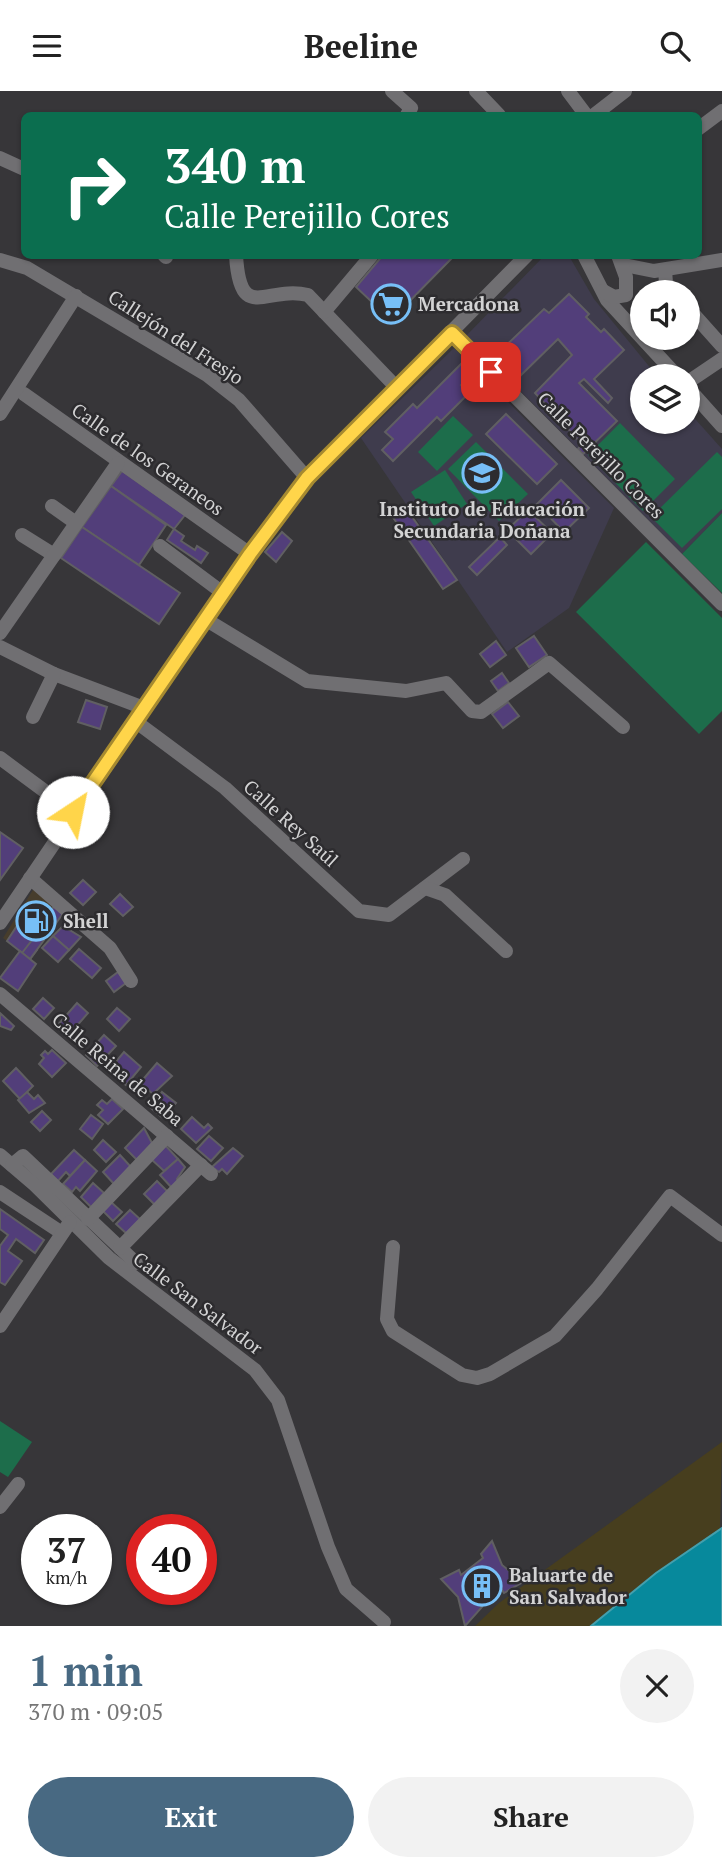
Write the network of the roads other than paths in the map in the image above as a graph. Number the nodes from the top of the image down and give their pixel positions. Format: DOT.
graph roads {
  1 [pos="393,91"];
  2 [pos="476,91"];
  3 [pos="568,91"];
  4 [pos="625,91"];
  5 [pos="722,111"];
  6 [pos="409,112"];
  7 [pos="496,112"];
  8 [pos="584,112"];
  9 [pos="598,112"];
  10 [pos="702,126"];
  11 [pos="0,158"];
  12 [pos="21,168"];
  13 [pos="236,259"];
  14 [pos="369,259"];
  15 [pos="523,259"];
  16 [pos="586,259"];
  17 [pos="0,260"];
  18 [pos="621,260"];
  19 [pos="722,260"];
  20 [pos="659,271"];
  21 [pos="664,280"];
  22 [pos="603,291"];
  23 [pos="627,292"];
  24 [pos="76,296"];
  25 [pos="324,312"];
  26 [pos="700,321"];
  27 [pos="629,325"];
  28 [pos="452,333"];
  29 [pos="722,346"];
  30 [pos="722,359"];
  31 [pos="666,364"];
  32 [pos="700,373"];
  33 [pos="397,388"];
  34 [pos="24,394"];
  35 [pos="700,401"];
  36 [pos="0,414"];
  37 [pos="722,426"];
  38 [pos="118,463"];
  39 [pos="307,478"];
  40 [pos="52,506"];
  41 [pos="76,523"];
  42 [pos="22,535"];
  43 [pos="160,546"];
  44 [pos="250,554"];
  45 [pos="54,555"];
  46 [pos="223,593"];
  47 [pos="722,604"];
  48 [pos="205,619"];
  49 [pos="0,633"];
  50 [pos="0,647"];
  51 [pos="54,674"];
  52 [pos="140,715"];
  53 [pos="33,717"];
  54 [pos="623,727"];
  55 [pos="0,758"];
  56 [pos="73,812"];
  57 [pos="463,859"];
  58 [pos="30,878"];
  59 [pos="425,888"];
  60 [pos="0,923"];
  61 [pos="506,951"];
  62 [pos="131,981"];
  63 [pos="0,994"];
  64 [pos="166,1136"];
  65 [pos="0,1155"];
  66 [pos="12,1165"];
  67 [pos="1,1194"];
  68 [pos="88,1219"];
  69 [pos="66,1228"];
  70 [pos="722,1235"];
  71 [pos="393,1247"];
  72 [pos="120,1248"];
  73 [pos="136,1263"];
  74 [pos="0,1326"];
  75 [pos="18,1484"];
  76 [pos="0,1507"];
  77 [pos="384,1622"];
  1 -- 6 [label="street"];
  2 -- 7 [label="street"];
  3 -- 8 [label="street"];
  4 -- 9 [label="street"];
  5 -- 10 [label="street"];
  11 -- 12 [label="street"];
  13 -- 25 [label="street"];
  14 -- 25 [label="street"];
  15 -- 28 [label="street"];
  16 -- 22 [label="street"];
  17 -- 24 [label="street, Callejón del Fresjo"];
  18 -- 20 [label="street"];
  18 -- 23 [label="street"];
  19 -- 20 [label="street"];
  20 -- 21 [label="street"];
  20 -- 23 [label="street"];
  22 -- 23 [label="street"];
  22 -- 27 [label="street"];
  23 -- 27 [label="street"];
  24 -- 36 [label="street"];
  24 -- 39 [label="street, Callejón del Fresjo"];
  25 -- 33 [label="street"];
  26 -- 29 [label="street"];
  27 -- 31 [label="street"];
  28 -- 33 [label="street"];
  28 -- 47 [label="street, Calle Perejillo Cores"];
  30 -- 32 [label="street"];
  33 -- 39 [label="street"];
  34 -- 38 [label="street, Calle de los Geraneos"];
  35 -- 37 [label="street"];
  38 -- 41 [label="street"];
  38 -- 44 [label="street, Calle de los Geraneos"];
  39 -- 44 [label="street"];
  40 -- 41 [label="street"];
  41 -- 45 [label="street"];
  42 -- 45 [label="street"];
  43 -- 46 [label="street"];
  44 -- 46 [label="street"];
  45 -- 49 [label="street"];
  46 -- 48 [label="street"];
  48 -- 52 [label="street"];
  48 -- 54 [label="street"];
  50 -- 51 [label="street, Calle Rey Saúl"];
  51 -- 52 [label="street, Calle Rey Saúl"];
  51 -- 53 [label="street"];
  52 -- 56 [label="street"];
  52 -- 59 [label="street, Calle Rey Saúl"];
  55 -- 56 [label="street"];
  56 -- 58 [label="street"];
  57 -- 59 [label="street, Calle Rey Saúl"];
  58 -- 60 [label="street"];
  58 -- 62 [label="street"];
  59 -- 61 [label="street"];
  63 -- 64 [label="street, Calle Reina de Saba"];
  64 -- 68 [label="street"];
  64 -- 72 [label="street, Calle Reina de Saba"];
  65 -- 66 [label="street, Calle San Salvador"];
  66 -- 68 [label="street"];
  66 -- 69 [label="street, Calle San Salvador"];
  67 -- 69 [label="street"];
  68 -- 72 [label="street"];
  69 -- 74 [label="street"];
  69 -- 77 [label="street, Calle San Salvador"];
  70 -- 71 [label="street"];
  72 -- 73 [label="street"];
  75 -- 76 [label="street"];
}
